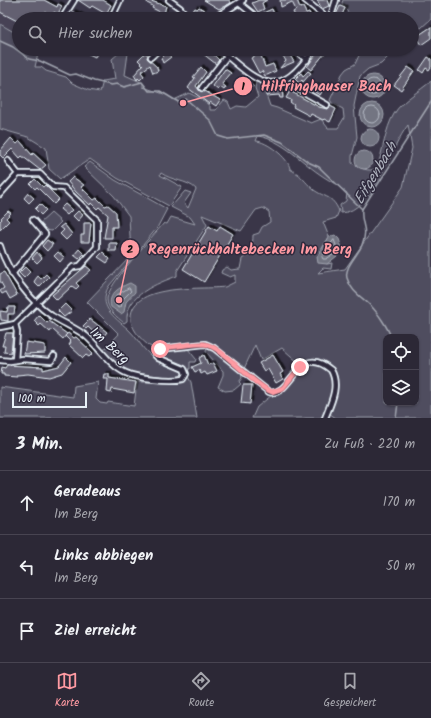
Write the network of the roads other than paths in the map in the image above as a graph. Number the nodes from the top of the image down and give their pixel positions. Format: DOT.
graph roads {
  1 [pos="74,0"];
  2 [pos="120,0"];
  3 [pos="169,0"];
  4 [pos="305,0"];
  5 [pos="336,0"];
  6 [pos="241,1"];
  7 [pos="66,12"];
  8 [pos="114,12"];
  9 [pos="183,12"];
  10 [pos="224,12"];
  11 [pos="252,12"];
  12 [pos="320,12"];
  13 [pos="332,12"];
  14 [pos="227,56"];
  15 [pos="302,56"];
  16 [pos="309,56"];
  17 [pos="306,60"];
  18 [pos="284,81"];
  19 [pos="202,88"];
  20 [pos="327,105"];
  21 [pos="8,161"];
  22 [pos="18,174"];
  23 [pos="0,194"];
  24 [pos="32,220"];
  25 [pos="0,246"];
  26 [pos="12,274"];
  27 [pos="37,302"];
  28 [pos="15,324"];
  29 [pos="0,328"];
  30 [pos="54,356"];
  31 [pos="0,360"];
  32 [pos="14,360"];
  33 [pos="325,418"];
  1 -- 7 [label="street"];
  2 -- 8 [label="street"];
  3 -- 9 [label="street"];
  4 -- 12 [label="street"];
  5 -- 13 [label="street"];
  6 -- 10 [label="street"];
  6 -- 11 [label="street"];
  14 -- 18 [label="street"];
  14 -- 19 [label="street"];
  15 -- 17 [label="street"];
  16 -- 17 [label="street"];
  17 -- 18 [label="street"];
  18 -- 20 [label="street"];
  21 -- 22 [label="street"];
  22 -- 23 [label="street"];
  22 -- 27 [label="street"];
  24 -- 26 [label="street"];
  25 -- 26 [label="street"];
  26 -- 27 [label="street"];
  27 -- 28 [label="street"];
  27 -- 33 [label="street, Im Berg"];
  28 -- 29 [label="street"];
  28 -- 32 [label="street"];
  30 -- 32 [label="street"];
  31 -- 32 [label="street"];
}
